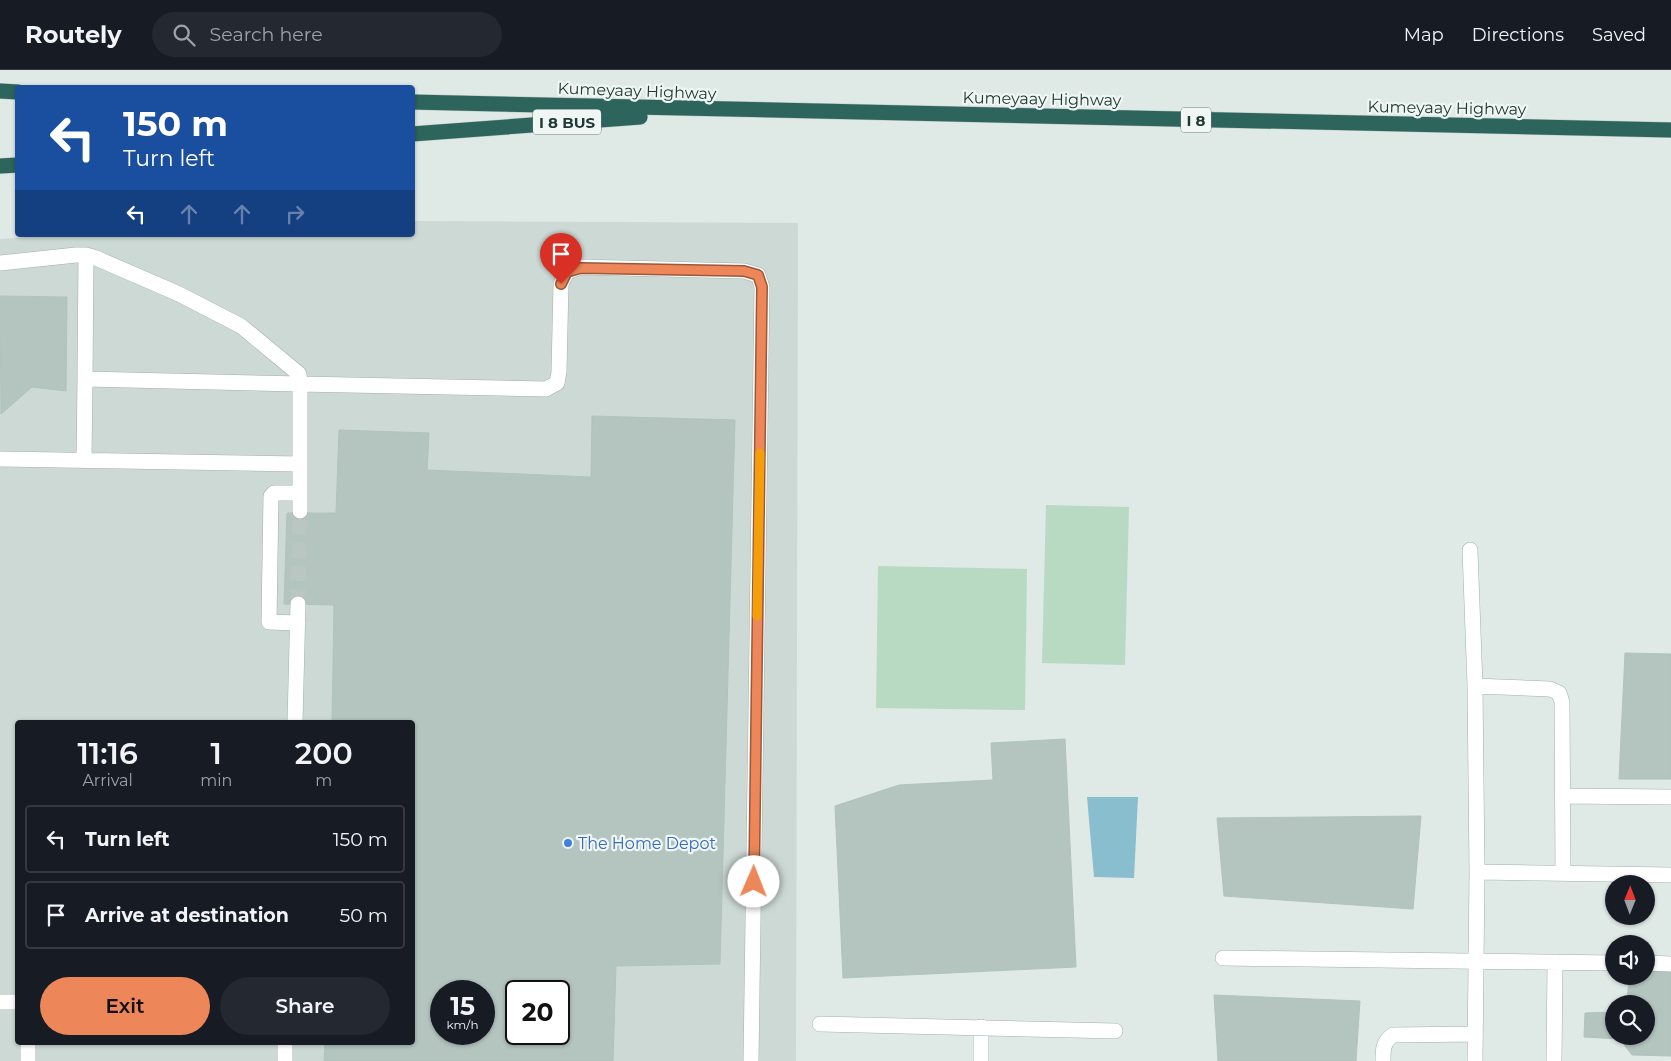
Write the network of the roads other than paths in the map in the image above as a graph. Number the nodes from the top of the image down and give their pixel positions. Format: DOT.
graph roads {
  1 [pos="0,91"];
  2 [pos="15,92"];
  3 [pos="415,102"];
  4 [pos="722,110"];
  5 [pos="1671,130"];
  6 [pos="415,134"];
  7 [pos="15,164"];
  8 [pos="0,166"];
  9 [pos="86,255"];
  10 [pos="0,263"];
  11 [pos="85,379"];
  12 [pos="300,384"];
  13 [pos="0,459"];
  14 [pos="84,460"];
  15 [pos="300,464"];
  16 [pos="300,493"];
  17 [pos="300,512"];
  18 [pos="1470,550"];
  19 [pos="298,604"];
  20 [pos="298,623"];
  21 [pos="1475,686"];
  22 [pos="294,720"];
  23 [pos="1563,796"];
  24 [pos="1671,797"];
  25 [pos="1477,872"];
  26 [pos="1564,873"];
  27 [pos="1671,875"];
  28 [pos="1223,958"];
  29 [pos="1475,961"];
  30 [pos="1555,962"];
  31 [pos="1605,963"];
  32 [pos="1655,963"];
  33 [pos="1671,964"];
  34 [pos="0,1002"];
  35 [pos="15,1002"];
  36 [pos="820,1024"];
  37 [pos="981,1027"];
  38 [pos="1115,1032"];
  39 [pos="1474,1034"];
  40 [pos="28,1045"];
  41 [pos="285,1045"];
  42 [pos="28,1061"];
  43 [pos="285,1061"];
  44 [pos="751,1061"];
  45 [pos="980,1061"];
  46 [pos="1383,1061"];
  47 [pos="1475,1061"];
  48 [pos="1554,1061"];
  1 -- 2 [label="highway"];
  3 -- 4 [label="highway, Kumeyaay Highway / I 8"];
  4 -- 5 [label="highway, Kumeyaay Highway / I 8"];
  4 -- 6 [label="highway, I 8 BUS"];
  7 -- 8 [label="highway"];
  9 -- 10 [label="street"];
  9 -- 11 [label="street"];
  9 -- 12 [label="street"];
  11 -- 12 [label="street"];
  11 -- 14 [label="street"];
  12 -- 15 [label="street"];
  12 -- 44 [label="street"];
  13 -- 14 [label="street"];
  14 -- 15 [label="street"];
  15 -- 16 [label="street"];
  16 -- 17 [label="street"];
  16 -- 20 [label="street"];
  18 -- 21 [label="street"];
  19 -- 20 [label="street"];
  20 -- 22 [label="street"];
  21 -- 23 [label="street"];
  21 -- 25 [label="street"];
  23 -- 24 [label="street"];
  23 -- 26 [label="street"];
  25 -- 26 [label="street"];
  25 -- 29 [label="street"];
  26 -- 27 [label="street"];
  28 -- 29 [label="street"];
  29 -- 30 [label="street"];
  29 -- 39 [label="street"];
  30 -- 31 [label="street"];
  30 -- 48 [label="street"];
  32 -- 33 [label="street"];
  34 -- 35 [label="street"];
  36 -- 37 [label="street"];
  37 -- 38 [label="street"];
  37 -- 45 [label="street"];
  39 -- 46 [label="street"];
  39 -- 47 [label="street"];
  40 -- 42 [label="street"];
  41 -- 43 [label="street"];
}
